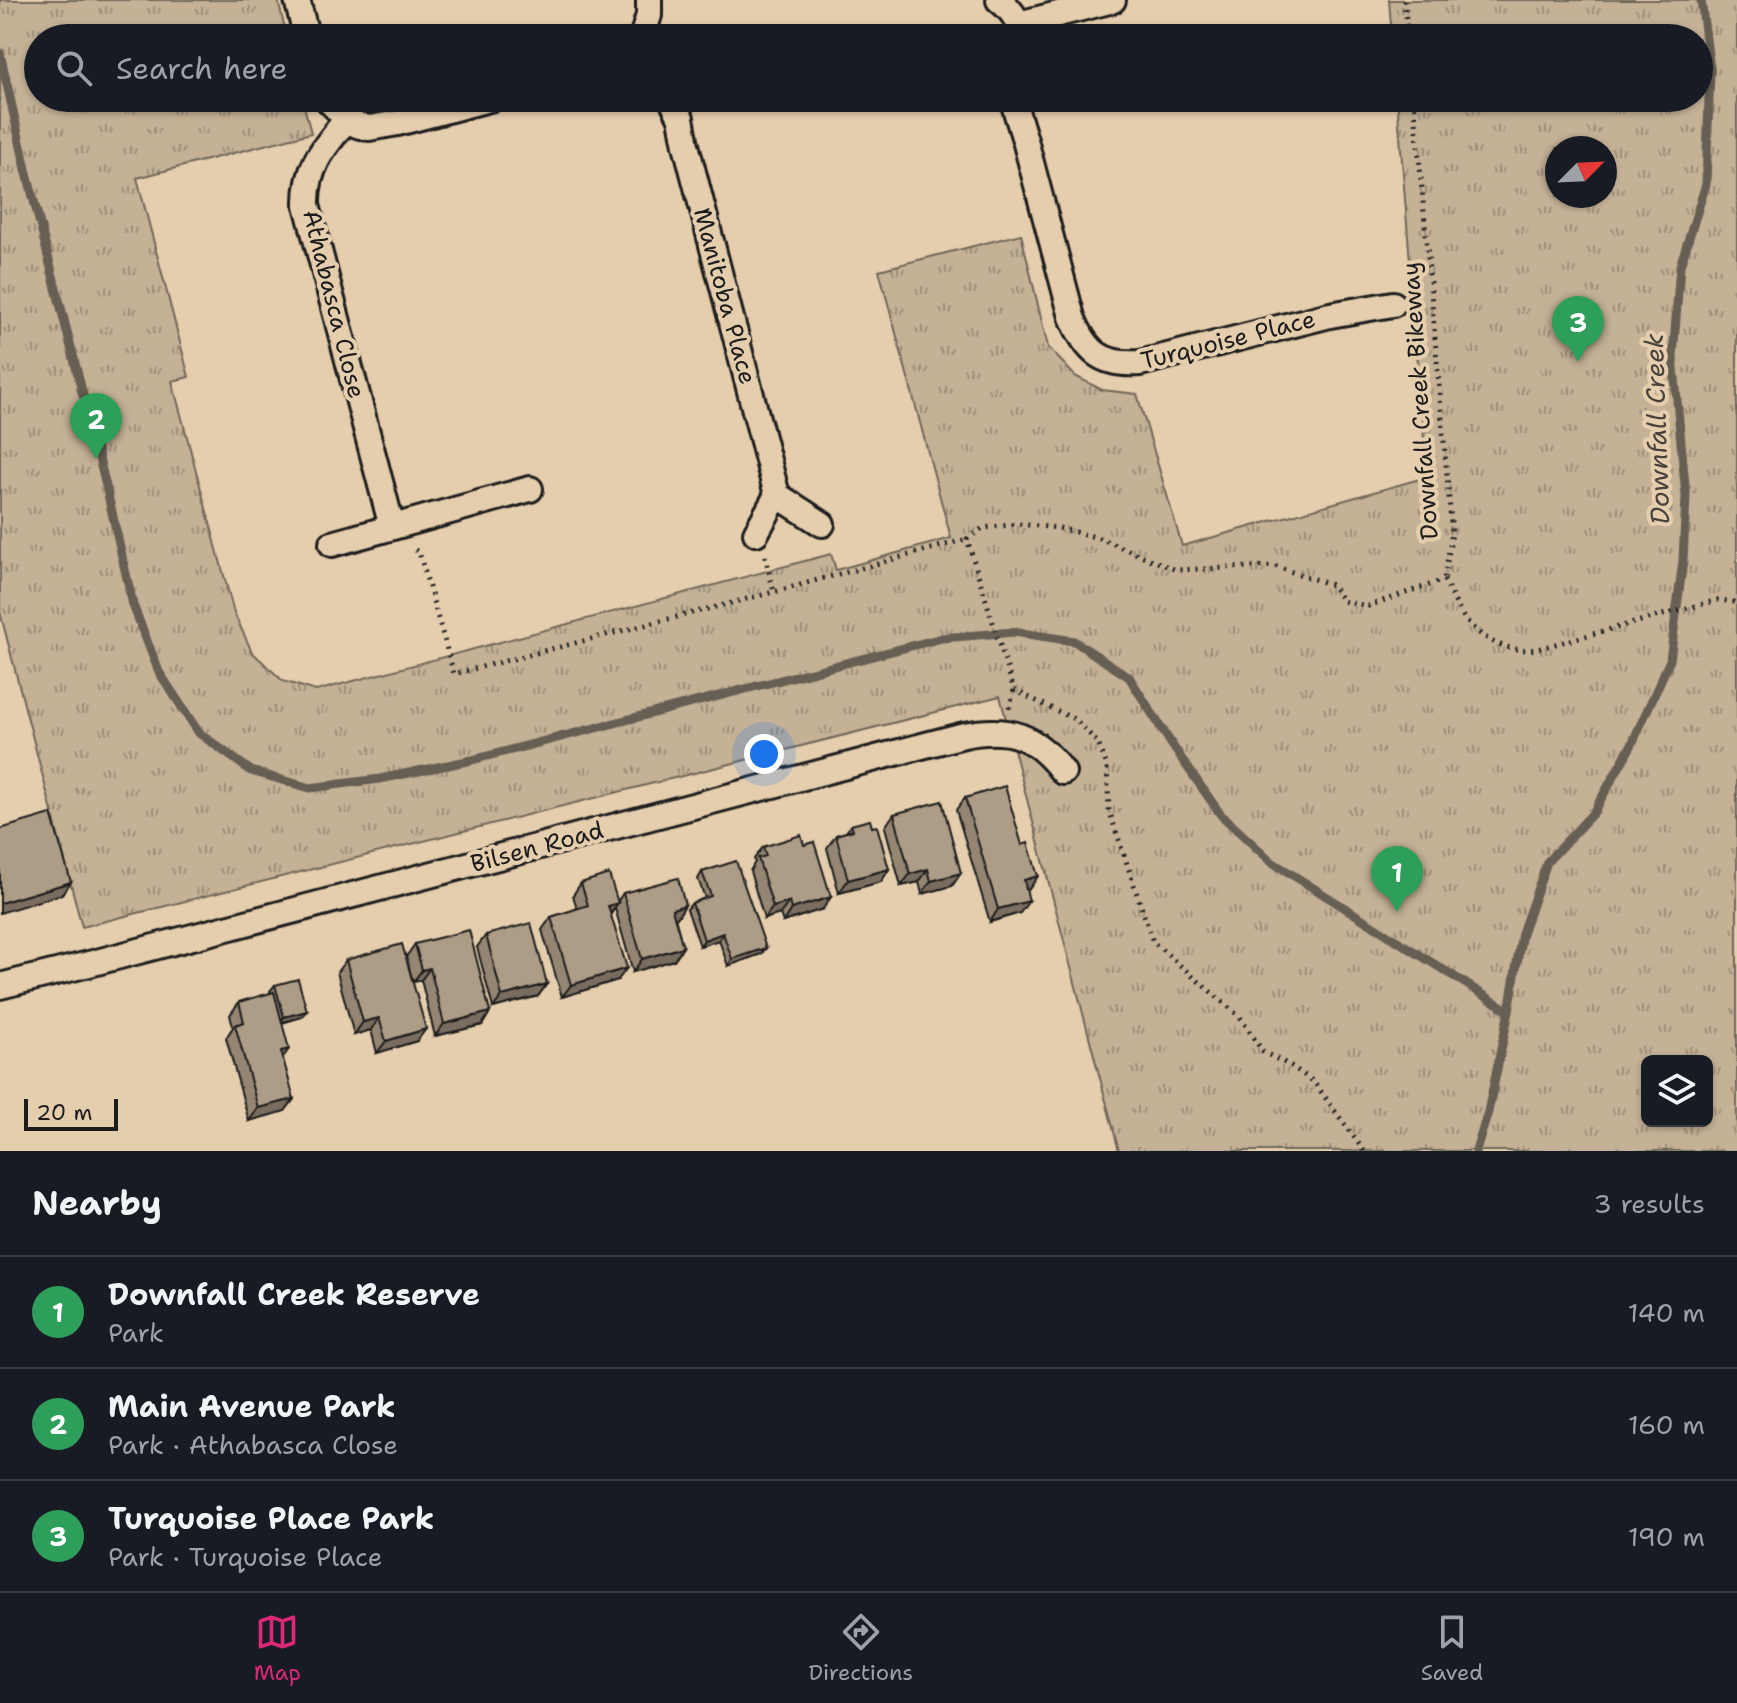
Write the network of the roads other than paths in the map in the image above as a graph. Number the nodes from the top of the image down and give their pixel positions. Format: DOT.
graph roads {
  1 [pos="297,0"];
  2 [pos="649,0"];
  3 [pos="999,0"];
  4 [pos="1113,0"];
  5 [pos="303,24"];
  6 [pos="646,24"];
  7 [pos="1016,24"];
  8 [pos="1040,24"];
  9 [pos="338,112"];
  10 [pos="439,112"];
  11 [pos="678,112"];
  12 [pos="1016,112"];
  13 [pos="347,119"];
  14 [pos="1393,304"];
  15 [pos="530,489"];
  16 [pos="777,495"];
  17 [pos="822,524"];
  18 [pos="392,527"];
  19 [pos="756,533"];
  20 [pos="332,544"];
  21 [pos="1063,772"];
  22 [pos="0,986"];
  1 -- 5 [label="street"];
  2 -- 6 [label="street"];
  3 -- 7 [label="street"];
  4 -- 8 [label="street"];
  9 -- 13 [label="street"];
  10 -- 13 [label="street"];
  11 -- 16 [label="street, Manitoba Place"];
  12 -- 14 [label="street, Turquoise Place"];
  13 -- 18 [label="street, Athabasca Close"];
  15 -- 18 [label="street"];
  16 -- 17 [label="street"];
  16 -- 19 [label="street"];
  18 -- 20 [label="street"];
  21 -- 22 [label="street, Bilsen Road"];
}
